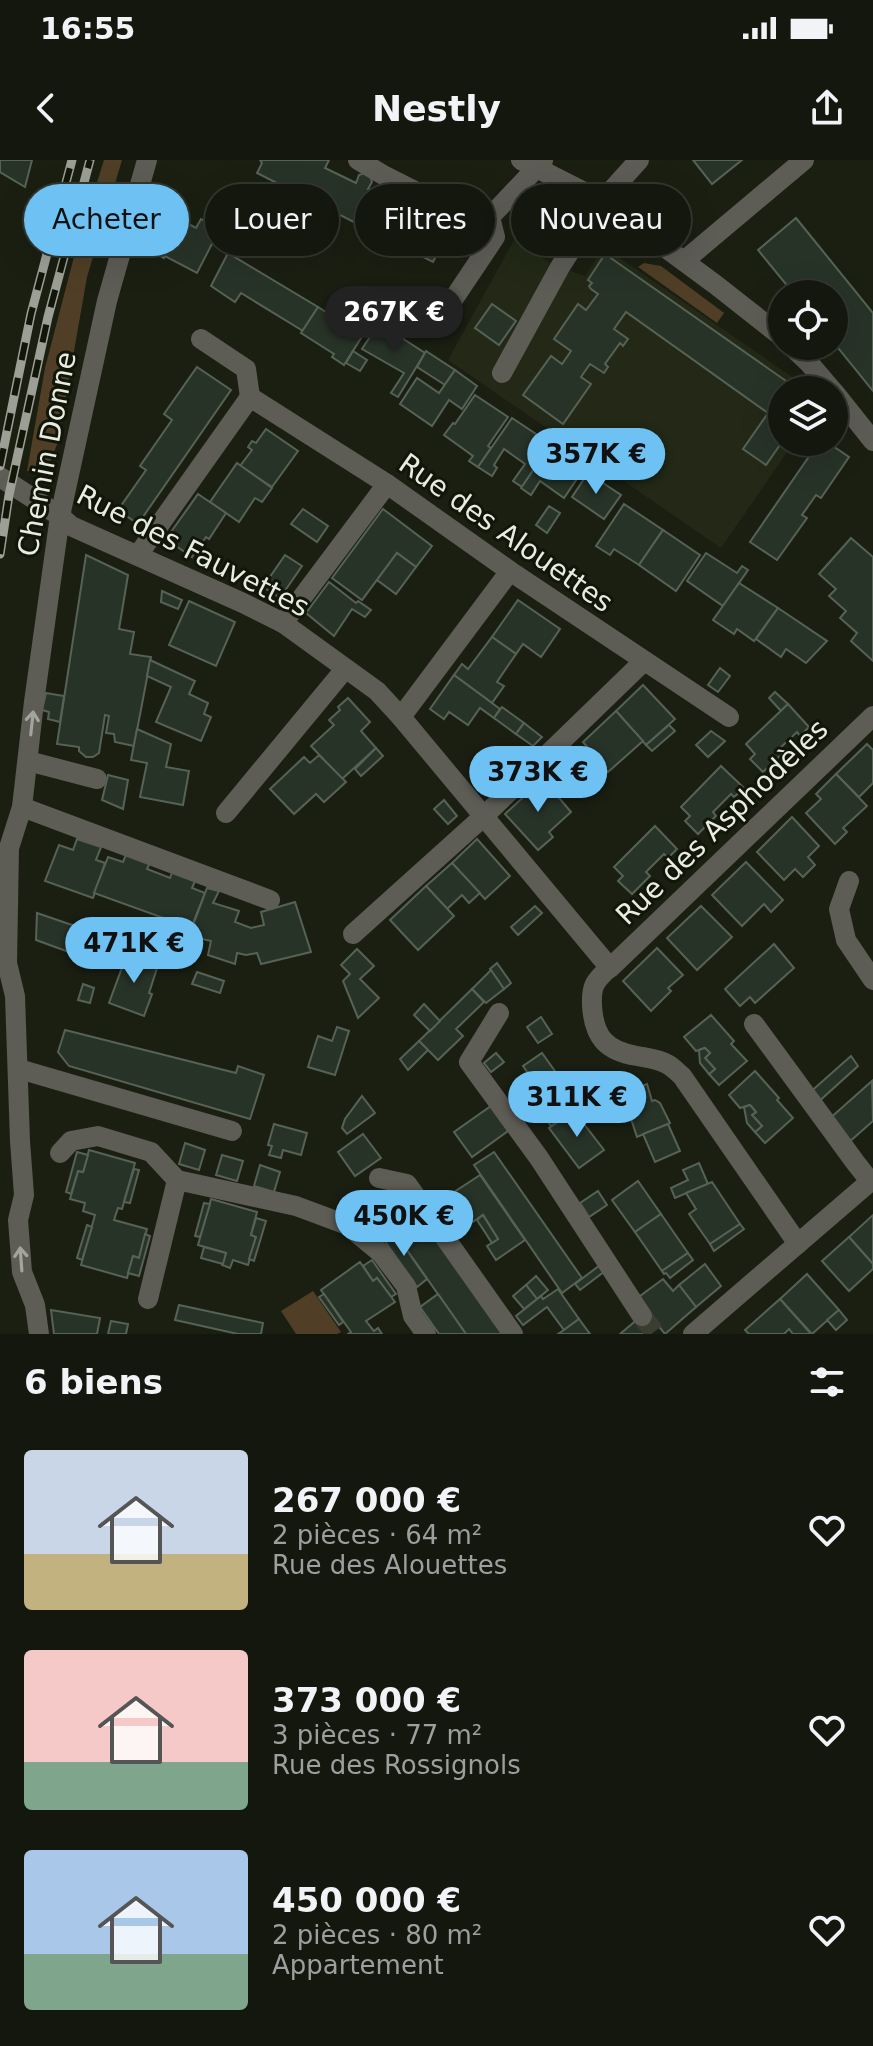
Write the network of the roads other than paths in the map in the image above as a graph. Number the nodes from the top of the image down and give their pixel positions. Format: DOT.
graph roads {
  1 [pos="147,160"];
  2 [pos="358,160"];
  3 [pos="639,160"];
  4 [pos="804,160"];
  5 [pos="534,163"];
  6 [pos="401,184"];
  7 [pos="572,184"];
  8 [pos="617,184"];
  9 [pos="495,211"];
  10 [pos="482,256"];
  11 [pos="567,256"];
  12 [pos="677,256"];
  13 [pos="684,261"];
  14 [pos="768,326"];
  15 [pos="434,328"];
  16 [pos="201,339"];
  17 [pos="806,360"];
  18 [pos="502,373"];
  19 [pos="820,376"];
  20 [pos="250,397"];
  21 [pos="848,410"];
  22 [pos="873,441"];
  23 [pos="0,477"];
  24 [pos="387,484"];
  25 [pos="60,516"];
  26 [pos="138,555"];
  27 [pos="510,571"];
  28 [pos="283,623"];
  29 [pos="644,661"];
  30 [pos="345,669"];
  31 [pos="873,716"];
  32 [pos="401,717"];
  33 [pos="729,717"];
  34 [pos="28,761"];
  35 [pos="97,779"];
  36 [pos="22,807"];
  37 [pos="226,813"];
  38 [pos="483,817"];
  39 [pos="849,881"];
  40 [pos="270,900"];
  41 [pos="353,934"];
  42 [pos="610,968"];
  43 [pos="873,980"];
  44 [pos="499,1013"];
  45 [pos="754,1024"];
  46 [pos="19,1069"];
  47 [pos="232,1131"];
  48 [pos="60,1153"];
  49 [pos="379,1178"];
  50 [pos="177,1180"];
  51 [pos="872,1180"];
  52 [pos="798,1244"];
  53 [pos="148,1299"];
  54 [pos="642,1316"];
  55 [pos="39,1334"];
  56 [pos="426,1334"];
  57 [pos="513,1334"];
  58 [pos="693,1334"];
  1 -- 25 [label="street, Chemin Donne"];
  2 -- 6 [label="street"];
  3 -- 8 [label="street"];
  4 -- 13 [label="street"];
  5 -- 7 [label="street"];
  5 -- 9 [label="street"];
  10 -- 15 [label="street"];
  11 -- 18 [label="street"];
  12 -- 13 [label="street"];
  13 -- 14 [label="street"];
  16 -- 20 [label="street"];
  17 -- 19 [label="street"];
  20 -- 24 [label="street, Rue des Alouettes"];
  20 -- 26 [label="street"];
  21 -- 22 [label="street"];
  23 -- 25 [label="street, Rue des Fauvettes"];
  24 -- 27 [label="street, Rue des Alouettes"];
  24 -- 28 [label="street"];
  25 -- 26 [label="street, Rue des Fauvettes"];
  34 -- 25 [label="street, Chemin Donne, one-way"];
  26 -- 28 [label="street, Rue des Fauvettes"];
  27 -- 29 [label="street, Rue des Alouettes"];
  27 -- 32 [label="street"];
  28 -- 30 [label="street, Rue des Fauvettes"];
  29 -- 33 [label="street, Rue des Alouettes"];
  29 -- 38 [label="street"];
  30 -- 32 [label="street, Rue des Fauvettes"];
  30 -- 37 [label="street"];
  31 -- 42 [label="street, Rue des Asphodèles"];
  32 -- 38 [label="street, Rue des Fauvettes"];
  34 -- 35 [label="street"];
  34 -- 36 [label="street, Chemin Donne"];
  36 -- 40 [label="street"];
  36 -- 46 [label="street, Chemin Donne"];
  38 -- 41 [label="street"];
  38 -- 42 [label="street, Rue des Fauvettes"];
  39 -- 43 [label="street"];
  42 -- 52 [label="street, Rue des Asphodèles"];
  44 -- 54 [label="street"];
  45 -- 51 [label="street"];
  46 -- 47 [label="street"];
  55 -- 46 [label="street, Chemin Donne, one-way"];
  48 -- 50 [label="street"];
  49 -- 57 [label="street"];
  50 -- 53 [label="street"];
  50 -- 56 [label="street"];
  51 -- 52 [label="street"];
  52 -- 58 [label="street"];
}
